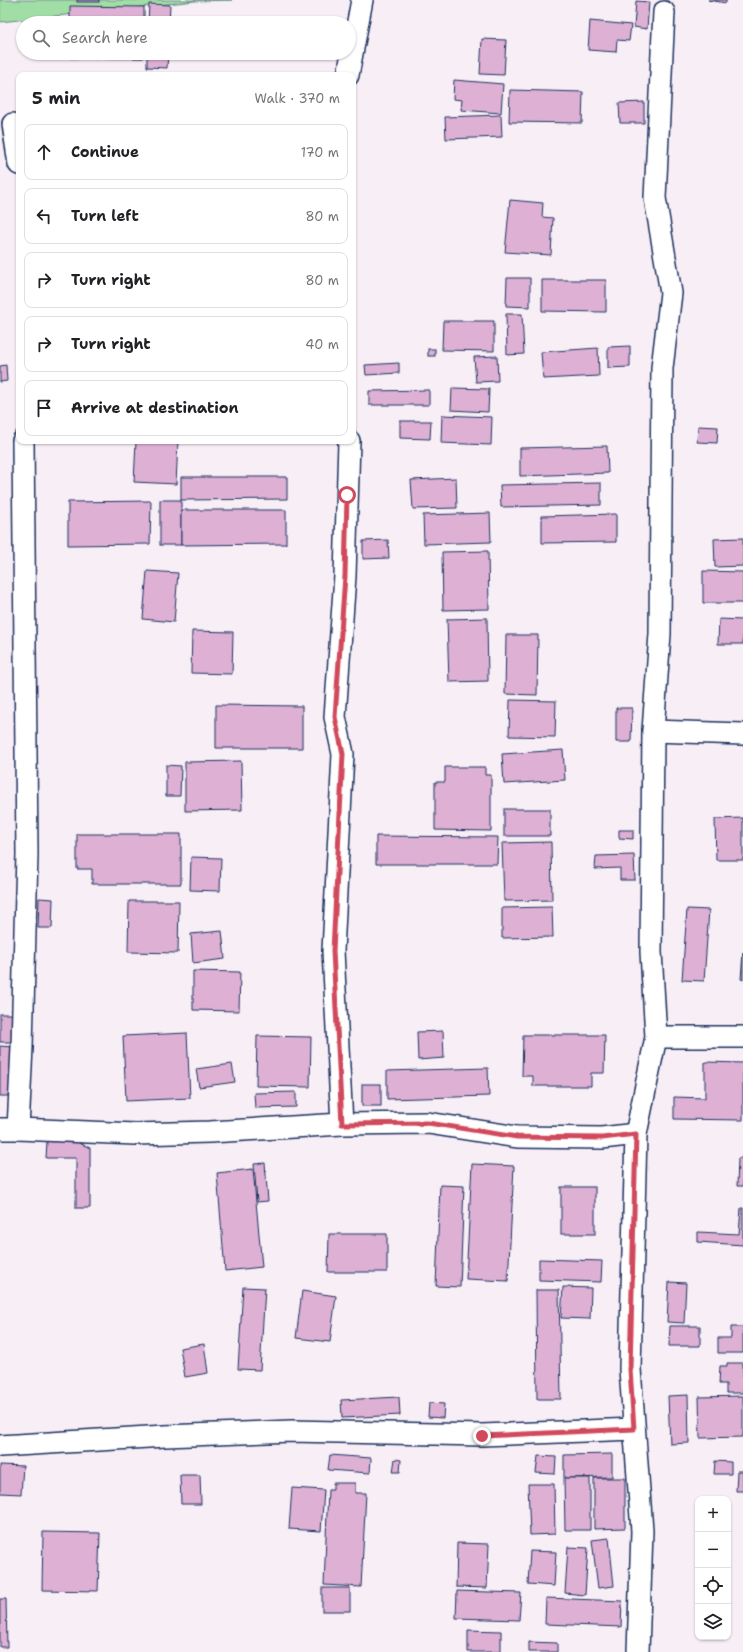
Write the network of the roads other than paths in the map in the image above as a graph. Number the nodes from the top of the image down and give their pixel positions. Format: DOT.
graph roads {
  1 [pos="362,0"];
  2 [pos="664,12"];
  3 [pos="356,32"];
  4 [pos="351,60"];
  5 [pos="349,72"];
  6 [pos="13,124"];
  7 [pos="16,144"];
  8 [pos="23,444"];
  9 [pos="349,444"];
  10 [pos="653,731"];
  11 [pos="743,734"];
  12 [pos="656,1037"];
  13 [pos="743,1037"];
  14 [pos="342,1124"];
  15 [pos="9,1129"];
  16 [pos="636,1134"];
  17 [pos="634,1429"];
  18 [pos="0,1446"];
  19 [pos="638,1652"];
  1 -- 3 [label="street"];
  2 -- 10 [label="street"];
  4 -- 5 [label="street"];
  6 -- 7 [label="street"];
  8 -- 15 [label="street"];
  9 -- 14 [label="street"];
  10 -- 11 [label="street"];
  10 -- 12 [label="street"];
  12 -- 13 [label="street"];
  12 -- 16 [label="street"];
  14 -- 15 [label="street"];
  14 -- 16 [label="street"];
  16 -- 17 [label="street"];
  17 -- 18 [label="street"];
  17 -- 19 [label="street"];
}
